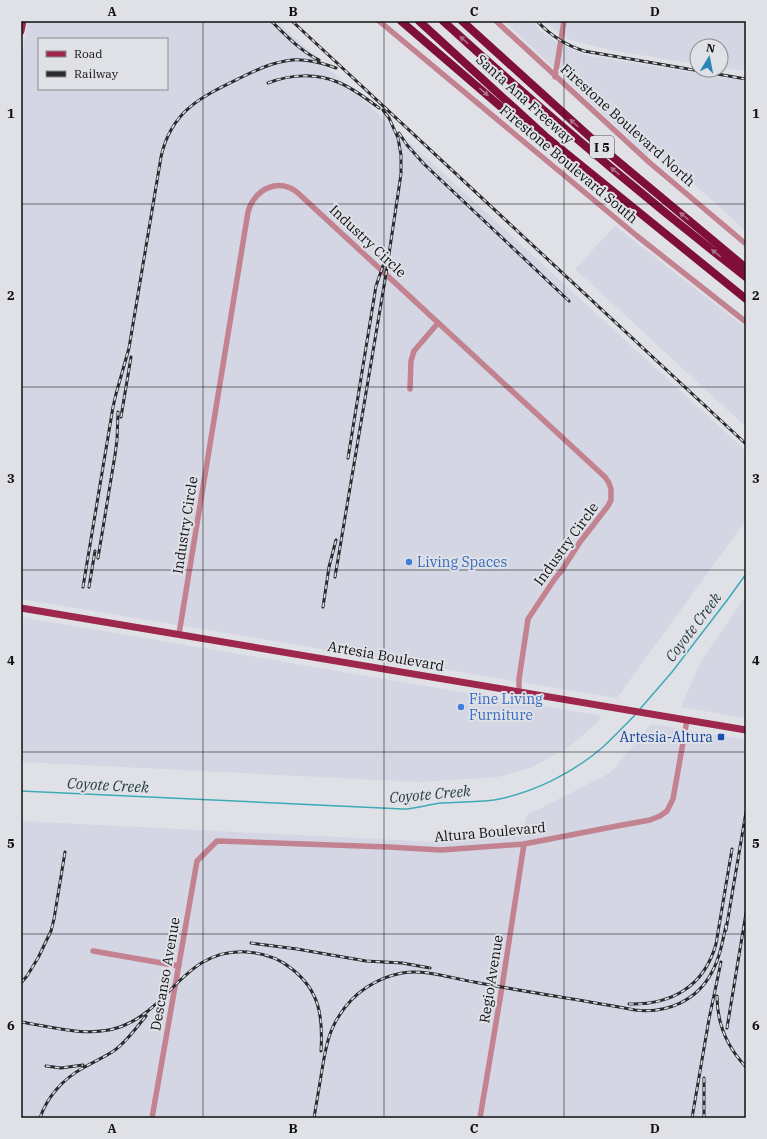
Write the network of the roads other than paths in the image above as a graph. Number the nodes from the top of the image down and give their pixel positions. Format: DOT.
graph roads {
  1 [pos="23,21"];
  2 [pos="379,21"];
  3 [pos="401,21"];
  4 [pos="419,21"];
  5 [pos="443,21"];
  6 [pos="462,21"];
  7 [pos="496,21"];
  8 [pos="564,21"];
  9 [pos="21,31"];
  10 [pos="555,77"];
  11 [pos="545,136"];
  12 [pos="746,244"];
  13 [pos="746,268"];
  14 [pos="746,277"];
  15 [pos="746,300"];
  16 [pos="746,322"];
  17 [pos="438,323"];
  18 [pos="410,389"];
  19 [pos="21,609"];
  20 [pos="179,634"];
  21 [pos="519,692"];
  22 [pos="687,720"];
  23 [pos="746,730"];
  24 [pos="217,841"];
  25 [pos="524,844"];
  26 [pos="93,951"];
  27 [pos="179,966"];
  28 [pos="152,1118"];
  29 [pos="480,1118"];
  1 -- 9 [label="main road"];
  2 -- 16 [label="street, Firestone Boulevard South"];
  3 -- 11 [label="highway, one-way"];
  4 -- 11 [label="highway, Santa Ana Freeway / I 5"];
  14 -- 5 [label="highway, one-way"];
  13 -- 6 [label="highway, Santa Ana Freeway / I 5, one-way"];
  7 -- 10 [label="street, Firestone Boulevard North"];
  8 -- 10 [label="street"];
  10 -- 12 [label="street, Firestone Boulevard North"];
  11 -- 15 [label="highway, Santa Ana Freeway / I 5"];
  17 -- 18 [label="street"];
  17 -- 20 [label="street, Industry Circle"];
  17 -- 21 [label="street, Industry Circle"];
  19 -- 20 [label="main road, Artesia Boulevard"];
  20 -- 21 [label="main road, Artesia Boulevard"];
  21 -- 22 [label="main road, Artesia Boulevard"];
  22 -- 23 [label="main road, Artesia Boulevard"];
  22 -- 25 [label="street, Altura Boulevard"];
  24 -- 25 [label="street, Altura Boulevard"];
  24 -- 27 [label="street, Descanso Avenue"];
  25 -- 29 [label="street, Regio Avenue"];
  26 -- 27 [label="street"];
  27 -- 28 [label="street, Descanso Avenue"];
}
